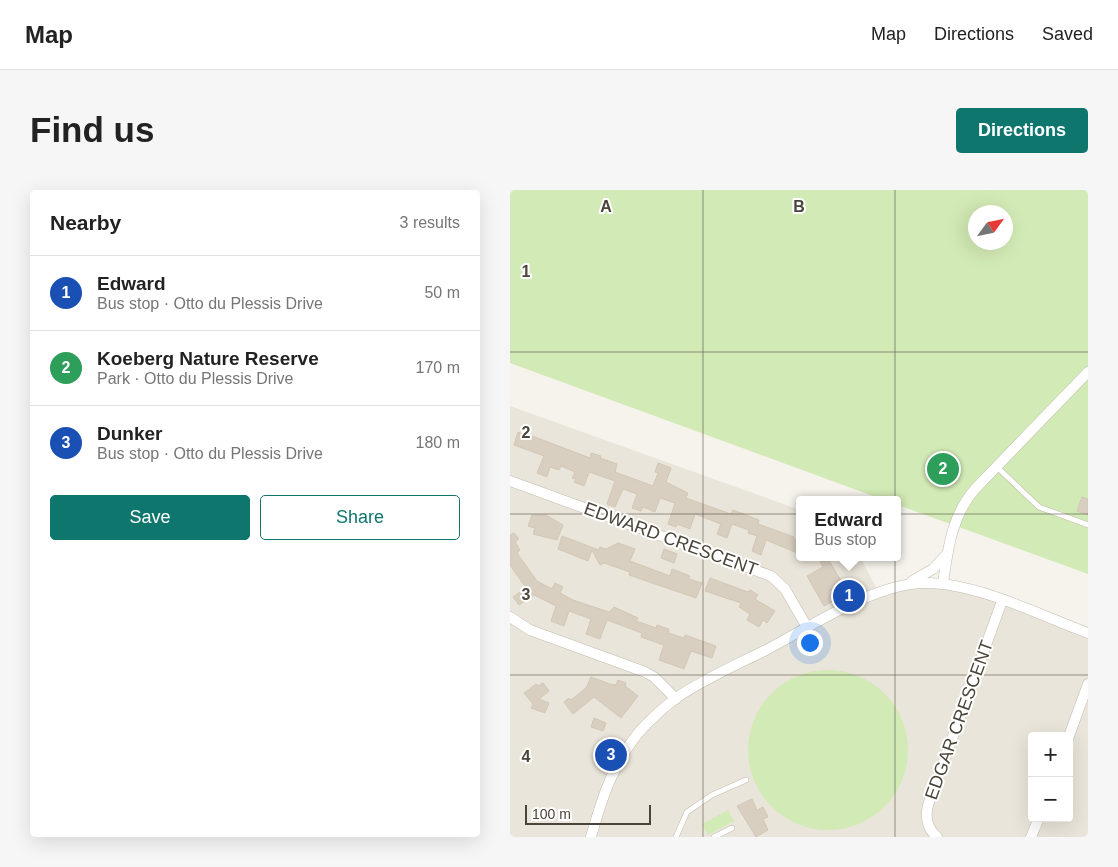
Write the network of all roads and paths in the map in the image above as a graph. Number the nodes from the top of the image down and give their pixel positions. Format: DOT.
graph roads {
  1 [pos="1088,372"];
  2 [pos="996,466"];
  3 [pos="510,481"];
  4 [pos="1088,525"];
  5 [pos="947,553"];
  6 [pos="904,584"];
  7 [pos="943,584"];
  8 [pos="1002,601"];
  9 [pos="510,617"];
  10 [pos="808,628"];
  11 [pos="1088,633"];
  12 [pos="1088,684"];
  13 [pos="676,699"];
  14 [pos="1070,732"];
  15 [pos="746,780"];
  16 [pos="1038,822"];
  17 [pos="732,828"];
  18 [pos="591,837"];
  19 [pos="676,837"];
  20 [pos="714,837"];
  21 [pos="937,837"];
  22 [pos="1032,837"];
  1 -- 2 [label="street"];
  2 -- 4 [label="lane"];
  2 -- 5 [label="street"];
  3 -- 10 [label="street, EDWARD CRESCENT"];
  5 -- 6 [label="street"];
  5 -- 7 [label="street"];
  6 -- 7 [label="street"];
  6 -- 10 [label="street"];
  7 -- 8 [label="street"];
  8 -- 11 [label="street"];
  8 -- 21 [label="street, EDGAR CRESCENT"];
  9 -- 13 [label="street"];
  10 -- 13 [label="street"];
  12 -- 14 [label="street"];
  13 -- 18 [label="street"];
  15 -- 19 [label="lane"];
  16 -- 22 [label="street"];
  17 -- 20 [label="lane"];
}
